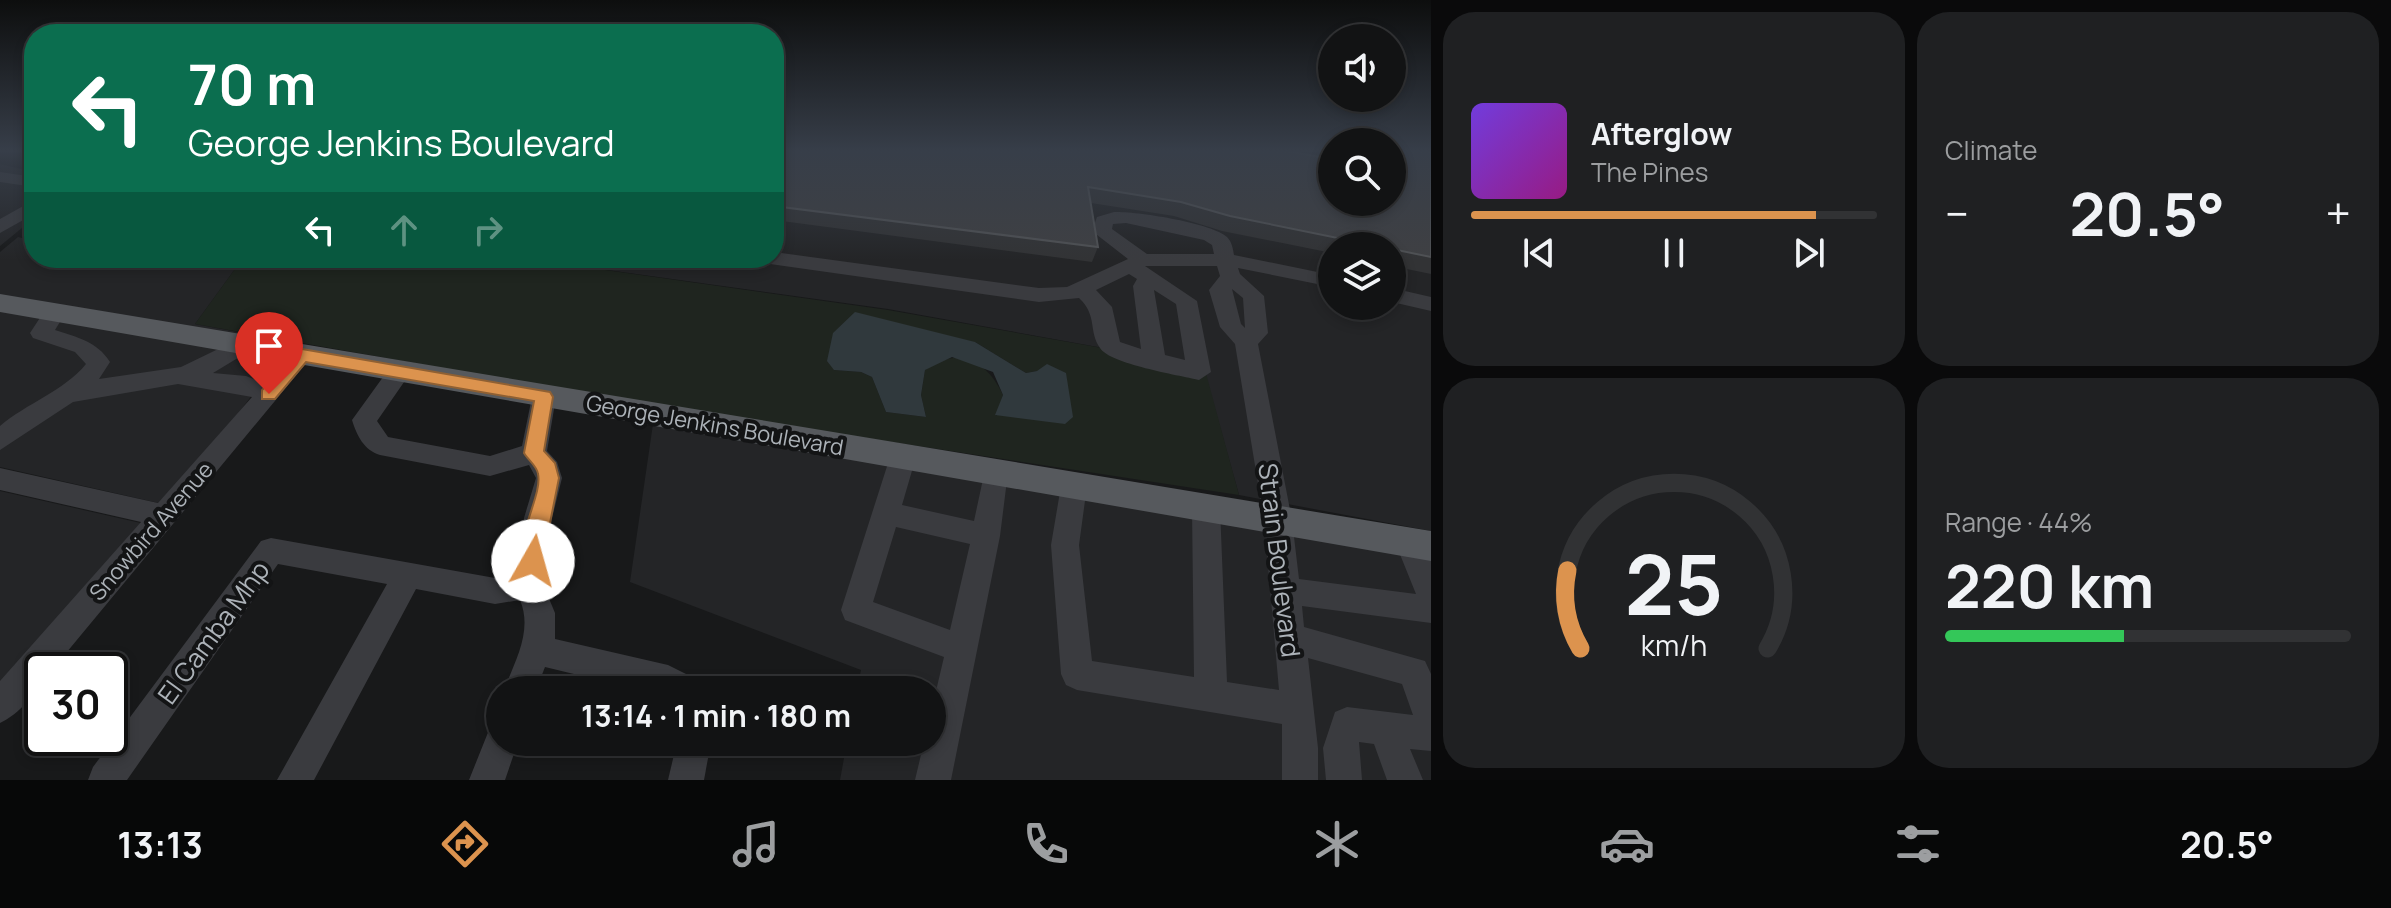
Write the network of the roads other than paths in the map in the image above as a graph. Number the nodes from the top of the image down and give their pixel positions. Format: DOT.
graph roads {
  1 [pos="24,212"];
  2 [pos="0,227"];
  3 [pos="784,260"];
  4 [pos="1140,268"];
  5 [pos="1229,269"];
  6 [pos="1318,279"];
  7 [pos="1082,289"];
  8 [pos="1406,298"];
  9 [pos="0,303"];
  10 [pos="1431,304"];
  11 [pos="55,312"];
  12 [pos="243,345"];
  13 [pos="302,355"];
  14 [pos="1154,360"];
  15 [pos="399,372"];
  16 [pos="173,379"];
  17 [pos="70,393"];
  18 [pos="269,394"];
  19 [pos="544,397"];
  20 [pos="0,440"];
  21 [pos="534,453"];
  22 [pos="903,457"];
  23 [pos="995,472"];
  24 [pos="0,479"];
  25 [pos="1074,486"];
  26 [pos="1206,508"];
  27 [pos="885,513"];
  28 [pos="164,516"];
  29 [pos="1278,520"];
  30 [pos="986,536"];
  31 [pos="1420,544"];
  32 [pos="407,577"];
  33 [pos="528,586"];
  34 [pos="1285,589"];
  35 [pos="1431,593"];
  36 [pos="1431,609"];
  37 [pos="1290,638"];
  38 [pos="962,649"];
  39 [pos="537,650"];
  40 [pos="526,676"];
  41 [pos="647,676"];
  42 [pos="1211,695"];
  43 [pos="0,706"];
  44 [pos="1297,710"];
  45 [pos="1431,718"];
  46 [pos="1385,727"];
  47 [pos="1431,734"];
  48 [pos="496,756"];
  49 [pos="691,756"];
  50 [pos="106,780"];
  51 [pos="295,780"];
  52 [pos="487,780"];
  53 [pos="686,780"];
  54 [pos="933,780"];
  55 [pos="1300,780"];
  56 [pos="1344,780"];
  57 [pos="1405,780"];
  1 -- 2 [label="street"];
  3 -- 7 [label="street"];
  4 -- 5 [label="street"];
  4 -- 5 [label="street"];
  4 -- 7 [label="street"];
  4 -- 14 [label="street"];
  4 -- 14 [label="street"];
  5 -- 6 [label="street"];
  5 -- 29 [label="street, Strain Boulevard"];
  7 -- 14 [label="street"];
  8 -- 10 [label="street"];
  9 -- 11 [label="main road, George Jenkins Boulevard"];
  11 -- 12 [label="main road, George Jenkins Boulevard"];
  11 -- 17 [label="street"];
  12 -- 13 [label="main road, George Jenkins Boulevard"];
  12 -- 16 [label="street"];
  13 -- 15 [label="main road, George Jenkins Boulevard"];
  13 -- 18 [label="street, Snowbird Avenue"];
  15 -- 19 [label="main road, George Jenkins Boulevard"];
  15 -- 21 [label="street"];
  16 -- 17 [label="street"];
  16 -- 18 [label="street"];
  17 -- 20 [label="street"];
  18 -- 28 [label="street, Snowbird Avenue"];
  19 -- 21 [label="street"];
  19 -- 22 [label="main road, George Jenkins Boulevard"];
  21 -- 33 [label="street"];
  22 -- 23 [label="main road, George Jenkins Boulevard"];
  22 -- 27 [label="street"];
  23 -- 25 [label="main road, George Jenkins Boulevard"];
  23 -- 30 [label="street"];
  24 -- 28 [label="street"];
  25 -- 26 [label="main road, George Jenkins Boulevard"];
  25 -- 42 [label="street"];
  26 -- 29 [label="main road, George Jenkins Boulevard"];
  26 -- 42 [label="street"];
  27 -- 30 [label="street"];
  27 -- 38 [label="street"];
  28 -- 43 [label="street, Snowbird Avenue"];
  29 -- 31 [label="main road, George Jenkins Boulevard"];
  29 -- 34 [label="street, Strain Boulevard"];
  30 -- 38 [label="street"];
  31 -- 35 [label="street"];
  32 -- 33 [label="street"];
  32 -- 50 [label="street, El Camba Mhp"];
  32 -- 51 [label="street"];
  33 -- 39 [label="street"];
  34 -- 36 [label="street"];
  34 -- 37 [label="street, Strain Boulevard"];
  37 -- 44 [label="street, Strain Boulevard"];
  37 -- 45 [label="street"];
  38 -- 54 [label="street"];
  39 -- 40 [label="street"];
  39 -- 41 [label="street"];
  42 -- 44 [label="street"];
  44 -- 55 [label="street, Strain Boulevard"];
  46 -- 47 [label="street"];
  46 -- 56 [label="street"];
  46 -- 57 [label="street"];
  48 -- 52 [label="street"];
  49 -- 53 [label="street"];
}
